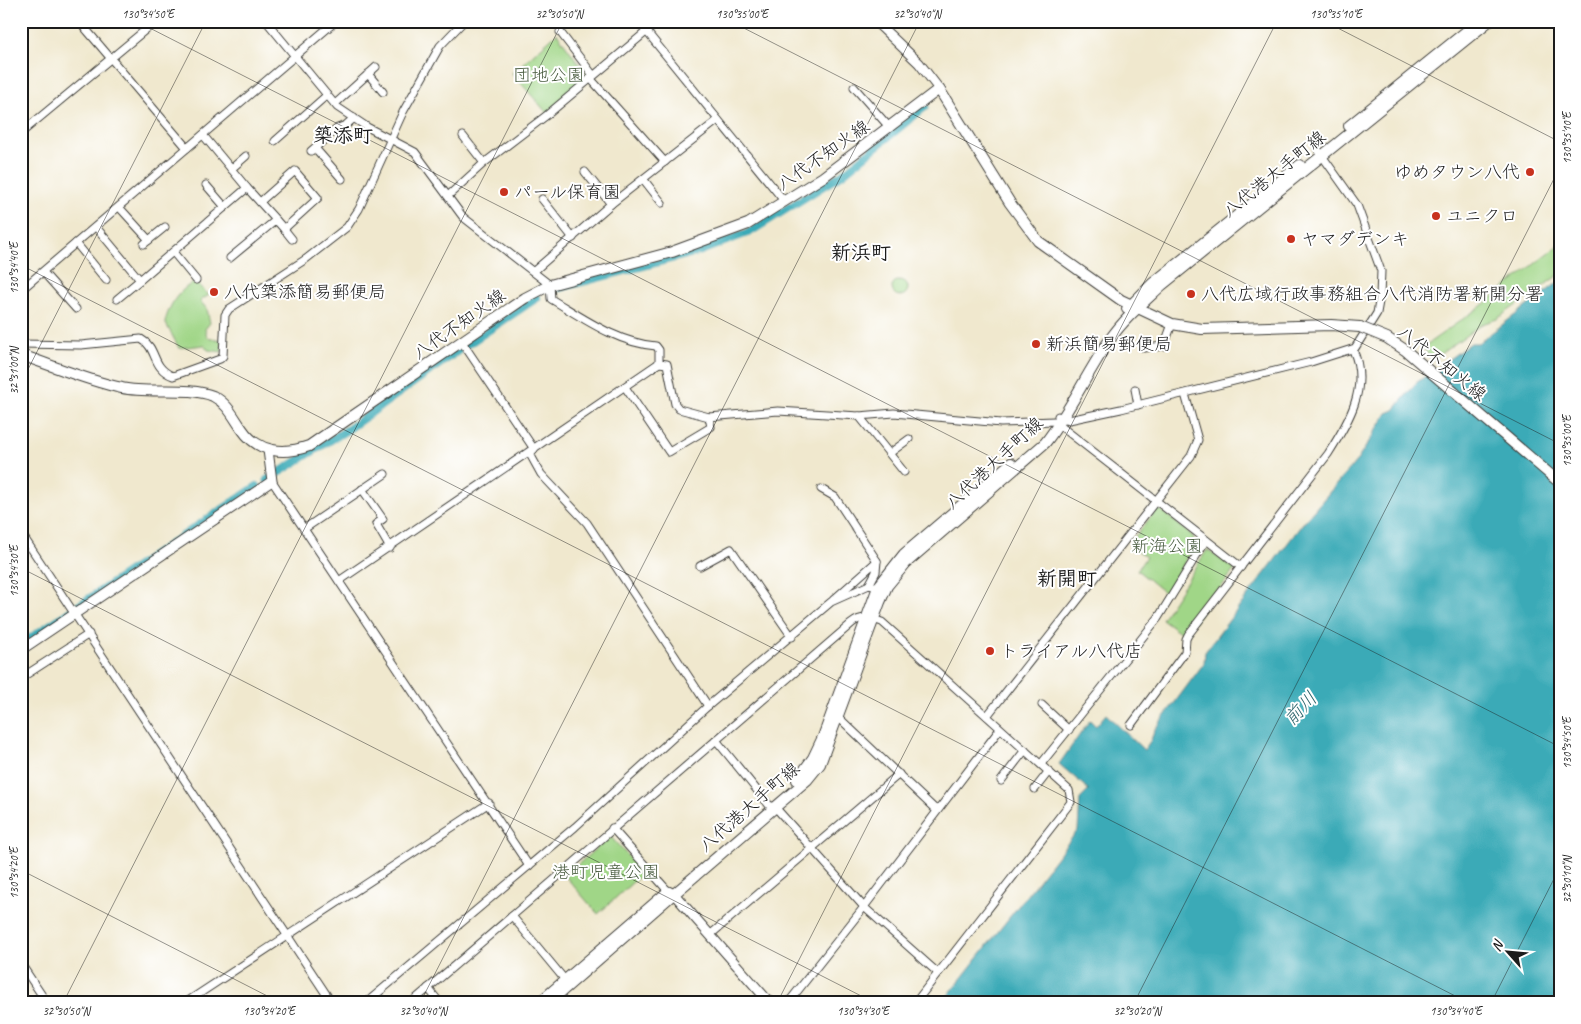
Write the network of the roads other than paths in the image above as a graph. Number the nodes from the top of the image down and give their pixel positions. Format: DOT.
graph roads {
  1 [pos="79,21"];
  2 [pos="156,21"];
  3 [pos="266,21"];
  4 [pos="336,21"];
  5 [pos="464,21"];
  6 [pos="638,21"];
  7 [pos="659,21"];
  8 [pos="875,21"];
  9 [pos="1479,21"];
  10 [pos="1489,21"];
  11 [pos="560,32"];
  12 [pos="646,32"];
  13 [pos="296,56"];
  14 [pos="112,60"];
  15 [pos="376,68"];
  16 [pos="368,74"];
  17 [pos="591,77"];
  18 [pos="854,87"];
  19 [pos="939,89"];
  20 [pos="383,92"];
  21 [pos="328,95"];
  22 [pos="334,104"];
  23 [pos="354,118"];
  24 [pos="718,120"];
  25 [pos="890,128"];
  26 [pos="21,133"];
  27 [pos="202,136"];
  28 [pos="463,136"];
  29 [pos="392,138"];
  30 [pos="275,141"];
  31 [pos="187,148"];
  32 [pos="1320,153"];
  33 [pos="246,156"];
  34 [pos="665,162"];
  35 [pos="484,163"];
  36 [pos="231,168"];
  37 [pos="585,172"];
  38 [pos="342,178"];
  39 [pos="644,180"];
  40 [pos="206,185"];
  41 [pos="248,188"];
  42 [pos="448,196"];
  43 [pos="542,199"];
  44 [pos="260,202"];
  45 [pos="785,202"];
  46 [pos="662,203"];
  47 [pos="611,204"];
  48 [pos="119,207"];
  49 [pos="225,208"];
  50 [pos="276,220"];
  51 [pos="96,227"];
  52 [pos="165,228"];
  53 [pos="284,229"];
  54 [pos="573,238"];
  55 [pos="292,239"];
  56 [pos="76,243"];
  57 [pos="173,252"];
  58 [pos="230,258"];
  59 [pos="534,271"];
  60 [pos="43,272"];
  61 [pos="106,280"];
  62 [pos="140,280"];
  63 [pos="196,280"];
  64 [pos="550,285"];
  65 [pos="21,290"];
  66 [pos="117,299"];
  67 [pos="1133,307"];
  68 [pos="76,309"];
  69 [pos="1172,324"];
  70 [pos="462,342"];
  71 [pos="21,344"];
  72 [pos="1144,348"];
  73 [pos="1352,350"];
  74 [pos="21,355"];
  75 [pos="659,363"];
  76 [pos="625,387"];
  77 [pos="1135,389"];
  78 [pos="1184,394"];
  79 [pos="1138,405"];
  80 [pos="859,416"];
  81 [pos="710,417"];
  82 [pos="1059,420"];
  83 [pos="909,439"];
  84 [pos="534,449"];
  85 [pos="268,450"];
  86 [pos="890,452"];
  87 [pos="904,472"];
  88 [pos="385,474"];
  89 [pos="272,481"];
  90 [pos="1560,483"];
  91 [pos="362,489"];
  92 [pos="821,489"];
  93 [pos="1157,501"];
  94 [pos="304,529"];
  95 [pos="21,533"];
  96 [pos="1206,540"];
  97 [pos="390,548"];
  98 [pos="877,561"];
  99 [pos="700,566"];
  100 [pos="1241,567"];
  101 [pos="339,581"];
  102 [pos="874,586"];
  103 [pos="831,602"];
  104 [pos="76,615"];
  105 [pos="869,618"];
  106 [pos="89,634"];
  107 [pos="792,637"];
  108 [pos="21,650"];
  109 [pos="21,678"];
  110 [pos="708,706"];
  111 [pos="1042,706"];
  112 [pos="835,714"];
  113 [pos="987,716"];
  114 [pos="1130,724"];
  115 [pos="1000,729"];
  116 [pos="1070,730"];
  117 [pos="716,740"];
  118 [pos="1025,750"];
  119 [pos="1041,764"];
  120 [pos="1049,771"];
  121 [pos="899,774"];
  122 [pos="1001,781"];
  123 [pos="1035,789"];
  124 [pos="489,803"];
  125 [pos="772,806"];
  126 [pos="936,810"];
  127 [pos="612,828"];
  128 [pos="811,848"];
  129 [pos="529,866"];
  130 [pos="671,892"];
  131 [pos="864,907"];
  132 [pos="512,916"];
  133 [pos="286,934"];
  134 [pos="710,935"];
  135 [pos="21,964"];
  136 [pos="938,973"];
  137 [pos="565,980"];
  138 [pos="428,988"];
  139 [pos="47,1003"];
  140 [pos="185,1003"];
  141 [pos="332,1003"];
  142 [pos="366,1003"];
  143 [pos="411,1003"];
  144 [pos="440,1003"];
  145 [pos="538,1003"];
  146 [pos="549,1003"];
  147 [pos="770,1003"];
  148 [pos="788,1003"];
  149 [pos="915,1003"];
  1 -- 14 [label="street"];
  2 -- 14 [label="street"];
  3 -- 13 [label="street"];
  4 -- 13 [label="street"];
  5 -- 29 [label="street"];
  6 -- 12 [label="street"];
  7 -- 12 [label="street"];
  8 -- 19 [label="street"];
  9 -- 32 [label="main road, 八代港大手町線"];
  10 -- 32 [label="main road, 八代港大手町線"];
  11 -- 17 [label="street"];
  12 -- 17 [label="street"];
  12 -- 24 [label="street"];
  13 -- 21 [label="street"];
  13 -- 27 [label="street"];
  14 -- 26 [label="street"];
  14 -- 31 [label="street"];
  15 -- 16 [label="street"];
  16 -- 20 [label="street"];
  16 -- 22 [label="street"];
  17 -- 34 [label="street"];
  17 -- 35 [label="street"];
  18 -- 25 [label="street"];
  19 -- 25 [label="main road, 八代不知火線"];
  19 -- 67 [label="main road, 八代不知火線"];
  21 -- 22 [label="street"];
  21 -- 30 [label="street"];
  22 -- 23 [label="street"];
  23 -- 29 [label="street"];
  23 -- 38 [label="street"];
  24 -- 34 [label="street"];
  24 -- 45 [label="street"];
  25 -- 45 [label="main road, 八代不知火線"];
  27 -- 31 [label="street"];
  27 -- 36 [label="street"];
  28 -- 35 [label="street"];
  29 -- 42 [label="street"];
  29 -- 71 [label="street"];
  31 -- 48 [label="street"];
  32 -- 67 [label="main road, 八代港大手町線"];
  32 -- 73 [label="street"];
  33 -- 36 [label="street"];
  34 -- 39 [label="street"];
  35 -- 42 [label="street"];
  36 -- 41 [label="street"];
  37 -- 47 [label="street"];
  39 -- 46 [label="street"];
  39 -- 47 [label="street"];
  40 -- 49 [label="street"];
  41 -- 44 [label="street"];
  41 -- 49 [label="street"];
  42 -- 59 [label="street"];
  43 -- 54 [label="street"];
  44 -- 50 [label="street"];
  44 -- 53 [label="street"];
  45 -- 64 [label="main road, 八代不知火線"];
  47 -- 54 [label="street"];
  48 -- 51 [label="street"];
  48 -- 52 [label="street"];
  49 -- 57 [label="street"];
  50 -- 53 [label="street"];
  50 -- 58 [label="street"];
  51 -- 56 [label="street"];
  51 -- 62 [label="street"];
  53 -- 55 [label="street"];
  54 -- 59 [label="street"];
  56 -- 60 [label="street"];
  56 -- 61 [label="street"];
  57 -- 62 [label="street"];
  57 -- 63 [label="street"];
  59 -- 64 [label="street"];
  60 -- 65 [label="street"];
  60 -- 68 [label="street"];
  62 -- 66 [label="street"];
  64 -- 70 [label="main road, 八代不知火線"];
  64 -- 75 [label="street"];
  67 -- 69 [label="main road, 八代不知火線"];
  67 -- 82 [label="main road, 八代港大手町線"];
  69 -- 72 [label="street"];
  69 -- 90 [label="main road, 八代不知火線, bridge"];
  70 -- 84 [label="street"];
  70 -- 85 [label="main road, 八代不知火線"];
  73 -- 78 [label="street"];
  73 -- 100 [label="street"];
  74 -- 85 [label="main road"];
  75 -- 76 [label="street"];
  75 -- 81 [label="street"];
  76 -- 81 [label="street"];
  76 -- 84 [label="street"];
  77 -- 79 [label="street"];
  78 -- 79 [label="street"];
  78 -- 93 [label="street"];
  79 -- 82 [label="street"];
  80 -- 81 [label="street"];
  80 -- 82 [label="street"];
  80 -- 86 [label="street"];
  82 -- 93 [label="street"];
  82 -- 102 [label="main road, 八代港大手町線"];
  82 -- 105 [label="main road, 八代港大手町線"];
  83 -- 86 [label="street"];
  84 -- 97 [label="street"];
  84 -- 110 [label="street"];
  85 -- 89 [label="street"];
  86 -- 87 [label="street"];
  88 -- 91 [label="street"];
  89 -- 94 [label="street"];
  89 -- 104 [label="street"];
  91 -- 94 [label="street"];
  91 -- 97 [label="street"];
  92 -- 98 [label="street"];
  93 -- 96 [label="street"];
  93 -- 113 [label="street"];
  94 -- 101 [label="street"];
  95 -- 104 [label="street"];
  96 -- 100 [label="street"];
  96 -- 116 [label="street"];
  97 -- 101 [label="street"];
  98 -- 102 [label="street"];
  98 -- 103 [label="street"];
  99 -- 107 [label="street"];
  100 -- 114 [label="street"];
  101 -- 124 [label="street"];
  102 -- 103 [label="street"];
  102 -- 105 [label="main road, 八代港大手町線"];
  103 -- 107 [label="street"];
  104 -- 106 [label="street"];
  104 -- 108 [label="street"];
  105 -- 112 [label="main road, 八代港大手町線"];
  105 -- 113 [label="street"];
  105 -- 117 [label="street"];
  106 -- 109 [label="street"];
  106 -- 133 [label="street"];
  107 -- 110 [label="street"];
  110 -- 129 [label="street"];
  111 -- 116 [label="street"];
  112 -- 121 [label="street"];
  112 -- 125 [label="main road, 八代港大手町線"];
  113 -- 115 [label="street"];
  115 -- 118 [label="street"];
  115 -- 126 [label="street"];
  116 -- 119 [label="street"];
  117 -- 125 [label="street"];
  117 -- 127 [label="street"];
  118 -- 119 [label="street"];
  118 -- 122 [label="street"];
  119 -- 120 [label="street"];
  120 -- 123 [label="street"];
  120 -- 136 [label="street"];
  121 -- 126 [label="street"];
  121 -- 128 [label="street"];
  124 -- 129 [label="street"];
  124 -- 133 [label="street"];
  125 -- 128 [label="street"];
  125 -- 130 [label="main road, 八代港大手町線"];
  126 -- 131 [label="street"];
  127 -- 130 [label="street"];
  127 -- 132 [label="street"];
  128 -- 131 [label="street"];
  128 -- 134 [label="street"];
  129 -- 142 [label="street"];
  130 -- 134 [label="street"];
  130 -- 137 [label="street"];
  130 -- 146 [label="street"];
  131 -- 136 [label="street"];
  131 -- 148 [label="street"];
  132 -- 137 [label="street"];
  132 -- 138 [label="street"];
  133 -- 140 [label="street"];
  133 -- 141 [label="street"];
  134 -- 147 [label="street"];
  135 -- 139 [label="street"];
  136 -- 149 [label="street"];
  137 -- 145 [label="street"];
  138 -- 143 [label="street"];
  138 -- 144 [label="street"];
}
